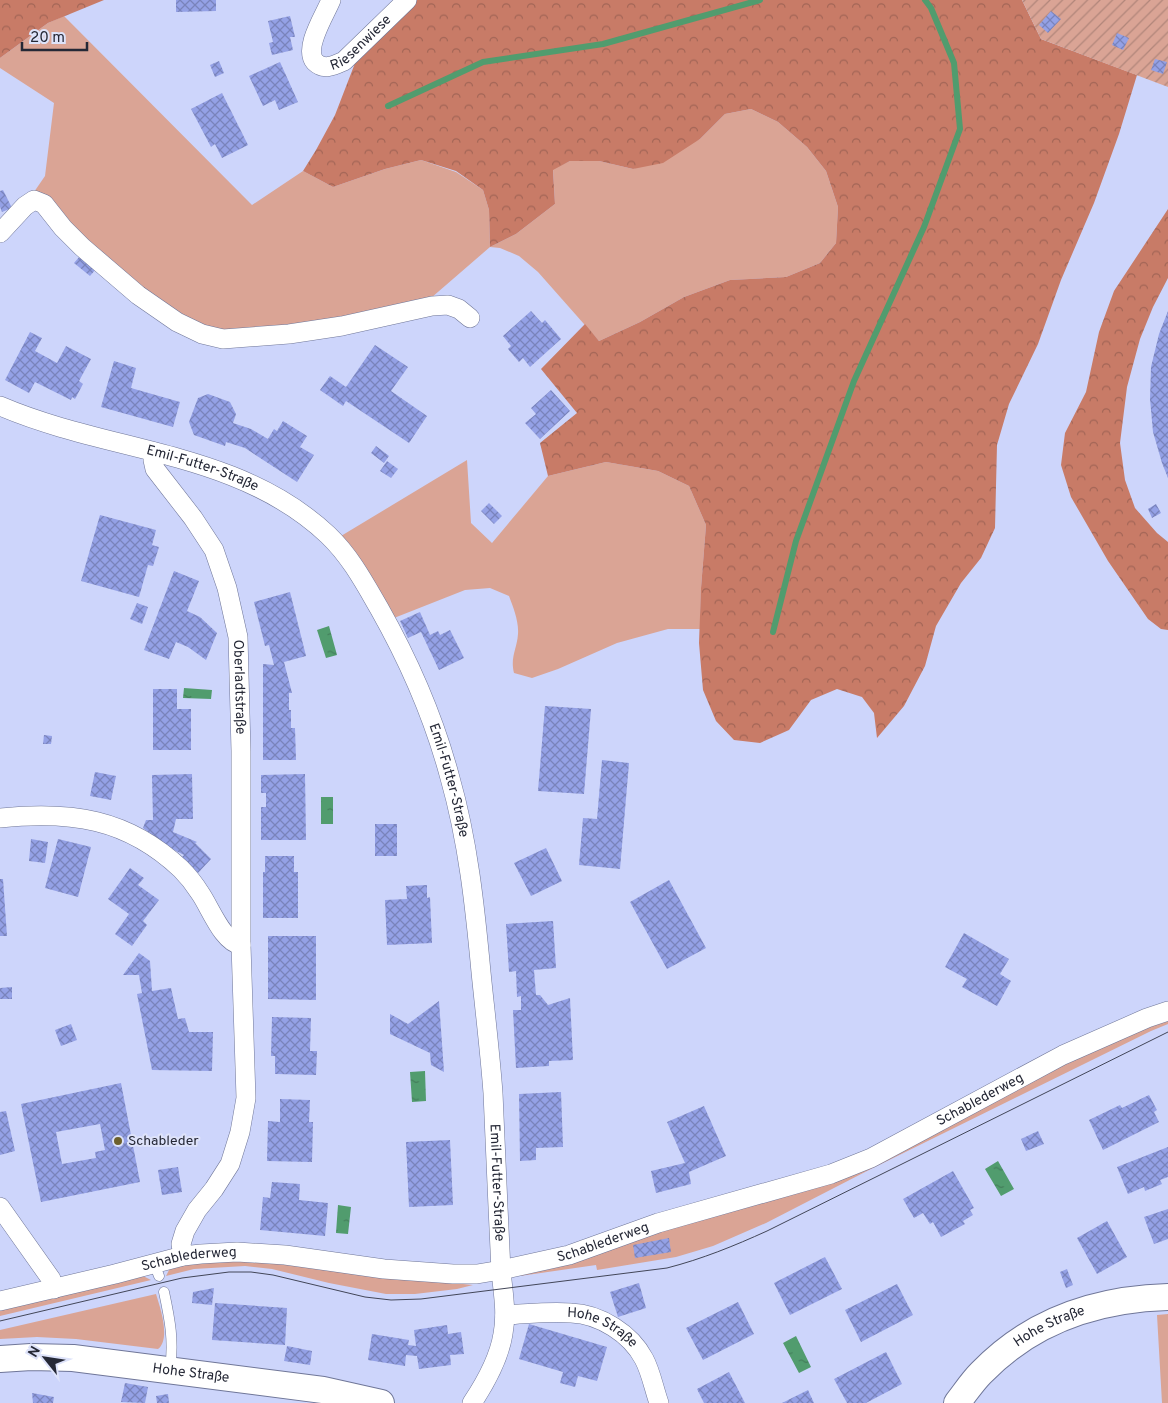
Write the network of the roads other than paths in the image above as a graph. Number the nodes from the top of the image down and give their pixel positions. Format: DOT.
graph roads {
  1 [pos="330,0"];
  2 [pos="406,0"];
  3 [pos="0,233"];
  4 [pos="470,318"];
  5 [pos="0,406"];
  6 [pos="154,452"];
  7 [pos="0,818"];
  8 [pos="241,944"];
  9 [pos="1168,1011"];
  10 [pos="0,1207"];
  11 [pos="183,1256"];
  12 [pos="501,1270"];
  13 [pos="54,1289"];
  14 [pos="164,1292"];
  15 [pos="1168,1297"];
  16 [pos="0,1301"];
  17 [pos="505,1315"];
  18 [pos="0,1360"];
  19 [pos="170,1370"];
  20 [pos="381,1403"];
  21 [pos="472,1403"];
  22 [pos="658,1403"];
  23 [pos="957,1403"];
  1 -- 2 [label="street, Riesenwiese"];
  3 -- 4 [label="street"];
  5 -- 6 [label="street, Emil-Futter-Straße"];
  6 -- 8 [label="street, Oberladtstraße"];
  6 -- 12 [label="street, Emil-Futter-Straße"];
  7 -- 8 [label="street"];
  8 -- 11 [label="street, Oberladtstraße"];
  9 -- 12 [label="street, Schablederweg"];
  10 -- 13 [label="street"];
  11 -- 12 [label="street, Schablederweg"];
  11 -- 13 [label="street, Schablederweg"];
  12 -- 17 [label="street, Emil-Futter-Straße"];
  13 -- 16 [label="street, Schablederweg"];
  14 -- 19 [label="lane"];
  15 -- 23 [label="main road, Hohe Straße"];
  17 -- 21 [label="street, Emil-Futter-Straße"];
  17 -- 22 [label="street, Hohe Straße"];
  18 -- 19 [label="main road, Hohe Straße"];
  19 -- 20 [label="main road, Hohe Straße"];
}
